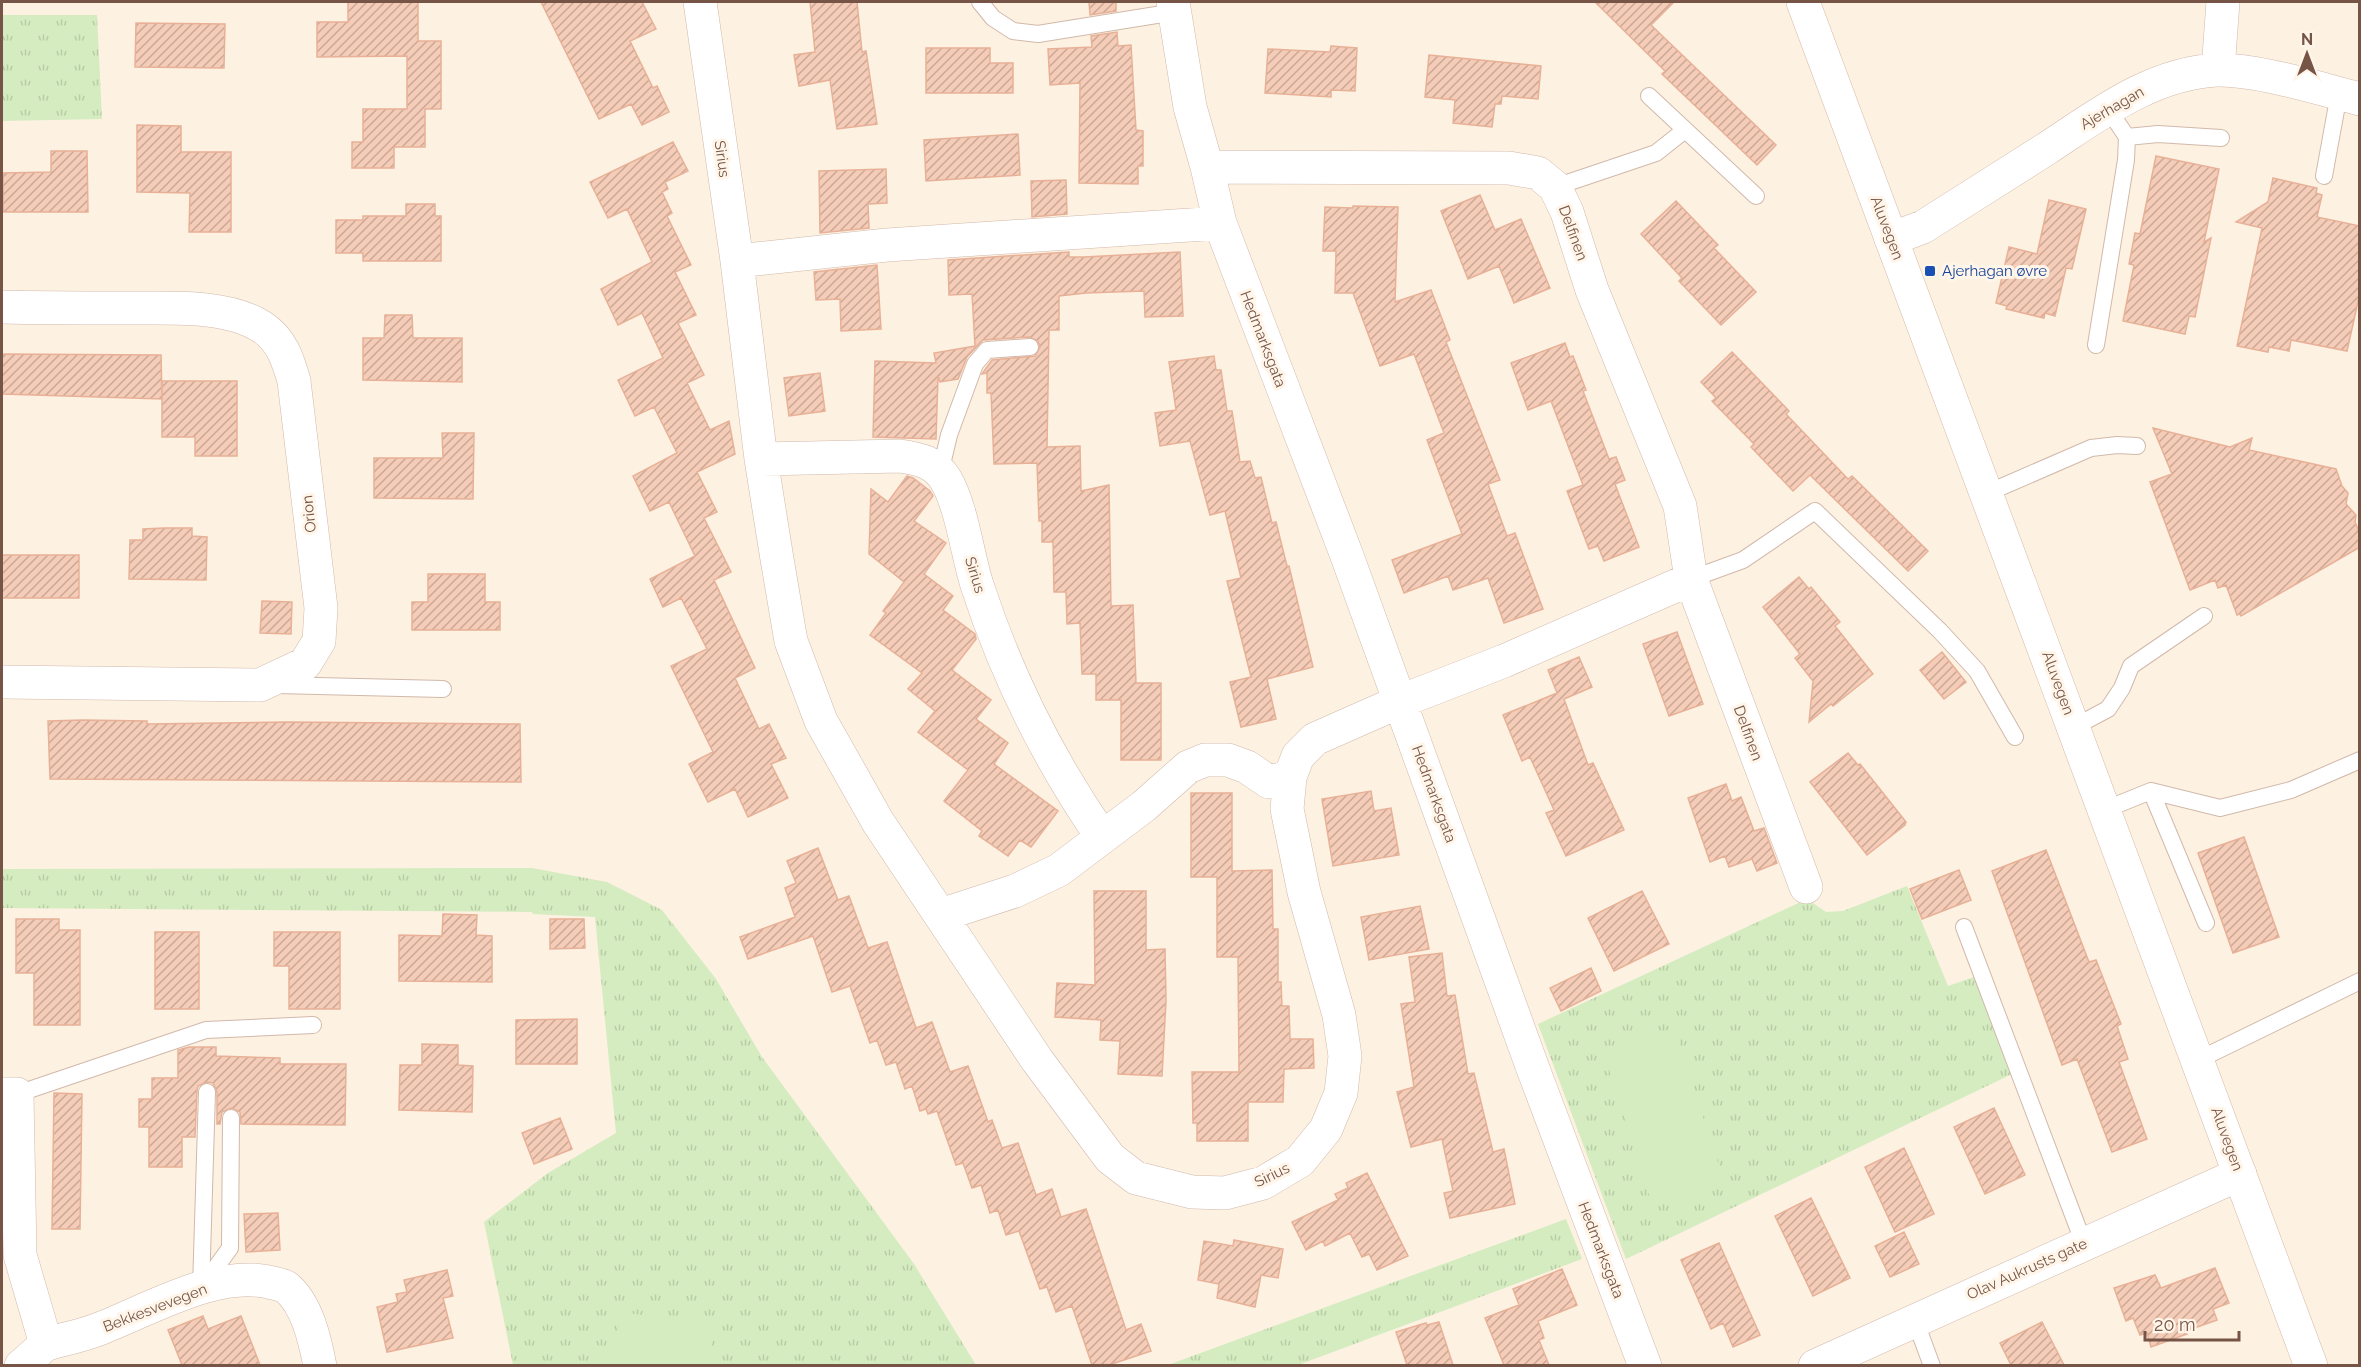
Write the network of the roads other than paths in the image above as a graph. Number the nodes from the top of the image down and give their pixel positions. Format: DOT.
graph roads {
  1 [pos="700,2"];
  2 [pos="980,2"];
  3 [pos="1803,2"];
  4 [pos="2223,2"];
  5 [pos="1174,7"];
  6 [pos="2218,70"];
  7 [pos="1649,96"];
  8 [pos="2349,96"];
  9 [pos="2108,109"];
  10 [pos="1685,130"];
  11 [pos="2127,137"];
  12 [pos="2221,138"];
  13 [pos="1207,167"];
  14 [pos="2324,176"];
  15 [pos="1555,187"];
  16 [pos="1756,196"];
  17 [pos="1220,223"];
  18 [pos="1891,239"];
  19 [pos="737,261"];
  20 [pos="2,307"];
  21 [pos="2096,345"];
  22 [pos="1030,347"];
  23 [pos="2138,446"];
  24 [pos="761,459"];
  25 [pos="940,473"];
  26 [pos="1985,494"];
  27 [pos="1691,579"];
  28 [pos="2204,616"];
  29 [pos="2,682"];
  30 [pos="260,685"];
  31 [pos="443,689"];
  32 [pos="1401,701"];
  33 [pos="2074,727"];
  34 [pos="2015,737"];
  35 [pos="2360,760"];
  36 [pos="1290,777"];
  37 [pos="2151,791"];
  38 [pos="2104,810"];
  39 [pos="1102,837"];
  40 [pos="1806,887"];
  41 [pos="941,915"];
  42 [pos="2206,923"];
  43 [pos="1964,927"];
  44 [pos="2360,981"];
  45 [pos="313,1024"];
  46 [pos="2198,1060"];
  47 [pos="207,1092"];
  48 [pos="9,1094"];
  49 [pos="231,1118"];
  50 [pos="2240,1174"];
  51 [pos="2084,1244"];
  52 [pos="201,1288"];
  53 [pos="1915,1320"];
  54 [pos="46,1344"];
  55 [pos="21,1365"];
  56 [pos="320,1365"];
  57 [pos="1644,1365"];
  58 [pos="1815,1365"];
  59 [pos="1932,1365"];
  60 [pos="2311,1365"];
  1 -- 19 [label="street, Sirius"];
  2 -- 5 [label="lane"];
  3 -- 18 [label="street, Aluvegen"];
  4 -- 6 [label="street"];
  5 -- 13 [label="street, Hedmarksgata"];
  6 -- 8 [label="street, Ajerhagan"];
  6 -- 9 [label="street, Ajerhagan"];
  7 -- 10 [label="lane"];
  8 -- 14 [label="lane"];
  9 -- 11 [label="lane"];
  9 -- 18 [label="street, Ajerhagan"];
  10 -- 15 [label="lane"];
  10 -- 16 [label="lane"];
  11 -- 12 [label="lane"];
  11 -- 21 [label="lane"];
  13 -- 15 [label="street, Delfinen"];
  13 -- 17 [label="street, Hedmarksgata"];
  15 -- 27 [label="street, Delfinen"];
  17 -- 19 [label="street"];
  17 -- 32 [label="street, Hedmarksgata"];
  18 -- 26 [label="street, Aluvegen"];
  19 -- 24 [label="street, Sirius"];
  20 -- 30 [label="street, Orion"];
  22 -- 25 [label="lane"];
  23 -- 26 [label="lane"];
  24 -- 25 [label="street"];
  24 -- 41 [label="street, Sirius"];
  25 -- 39 [label="street, Sirius"];
  26 -- 33 [label="street, Aluvegen"];
  27 -- 32 [label="street"];
  27 -- 34 [label="lane"];
  27 -- 40 [label="street, Delfinen"];
  28 -- 33 [label="lane"];
  29 -- 30 [label="street, Orion"];
  30 -- 31 [label="lane"];
  32 -- 36 [label="street, Sirius"];
  32 -- 57 [label="street, Hedmarksgata"];
  33 -- 38 [label="street, Aluvegen"];
  35 -- 37 [label="lane"];
  36 -- 39 [label="street"];
  36 -- 41 [label="street, Sirius"];
  37 -- 38 [label="lane"];
  37 -- 42 [label="lane"];
  38 -- 46 [label="street, Aluvegen"];
  39 -- 41 [label="street"];
  43 -- 51 [label="lane"];
  44 -- 46 [label="lane"];
  45 -- 48 [label="lane"];
  46 -- 50 [label="street, Aluvegen"];
  47 -- 52 [label="lane"];
  48 -- 54 [label="street"];
  49 -- 52 [label="lane"];
  50 -- 51 [label="street, Olav Aukrusts gate"];
  50 -- 60 [label="street, Aluvegen"];
  51 -- 53 [label="street, Olav Aukrusts gate"];
  52 -- 54 [label="street, Bekkesvevegen"];
  52 -- 56 [label="street, Bekkesvevegen"];
  53 -- 58 [label="street, Olav Aukrusts gate"];
  53 -- 59 [label="lane"];
  54 -- 55 [label="street, Bekkesvevegen"];
}
